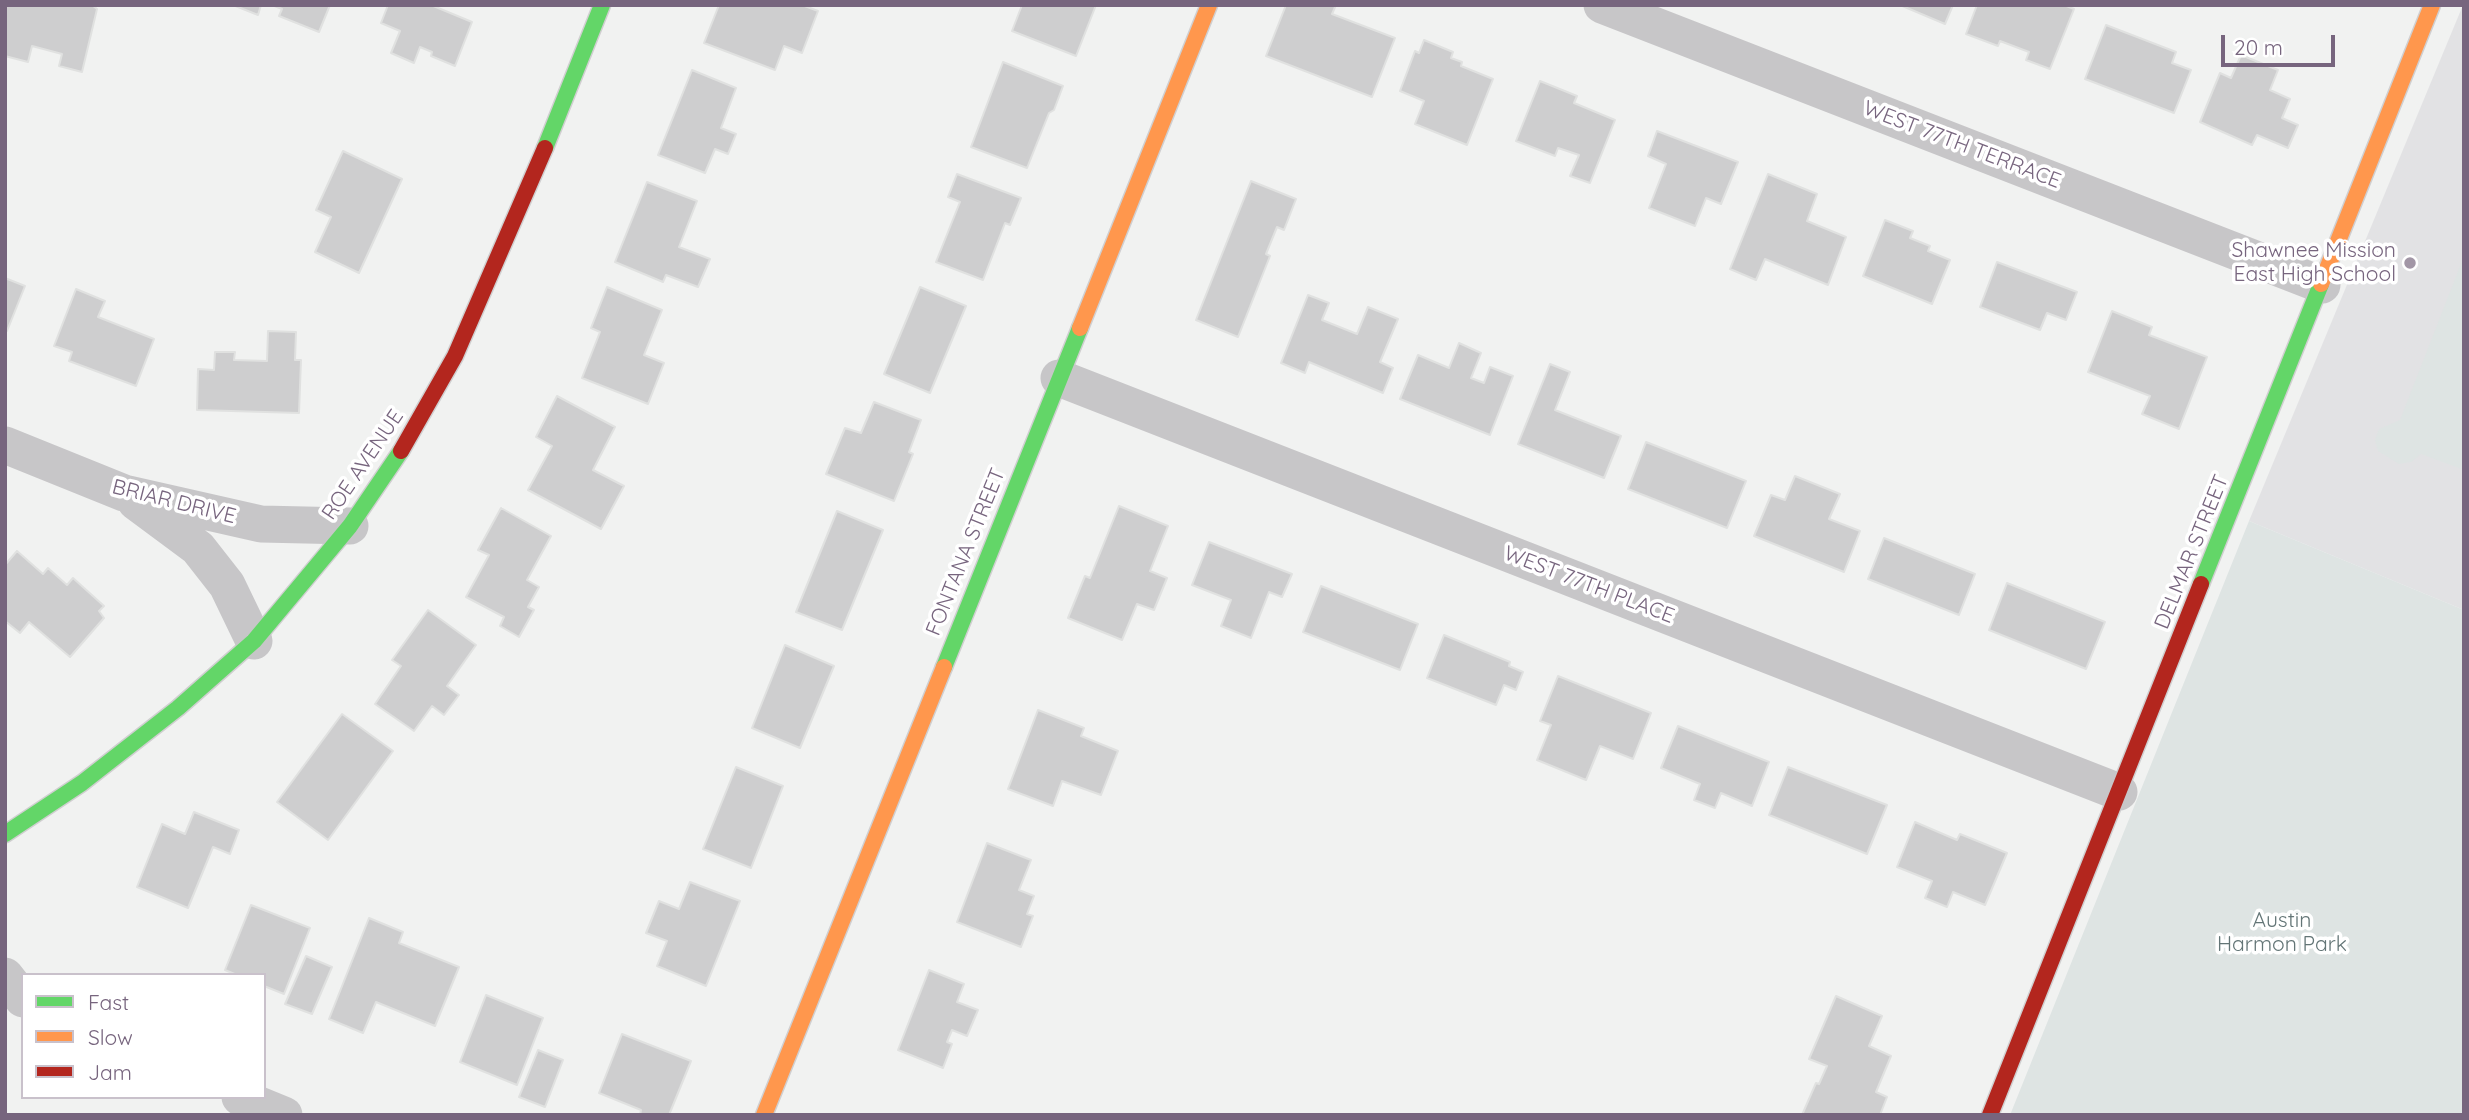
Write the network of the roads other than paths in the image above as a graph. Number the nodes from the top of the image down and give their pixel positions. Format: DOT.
graph roads {
  1 [pos="602,5"];
  2 [pos="1209,5"];
  3 [pos="1602,5"];
  4 [pos="2432,5"];
  5 [pos="2322,285"];
  6 [pos="1059,377"];
  7 [pos="5,445"];
  8 [pos="124,493"];
  9 [pos="350,526"];
  10 [pos="254,641"];
  11 [pos="2119,792"];
  12 [pos="5,834"];
  13 [pos="5,976"];
  14 [pos="21,996"];
  15 [pos="245,1099"];
  16 [pos="284,1115"];
  17 [pos="764,1115"];
  18 [pos="1990,1115"];
  1 -- 9 [label="street, ROE AVENUE"];
  2 -- 6 [label="street, FONTANA STREET"];
  3 -- 5 [label="street, WEST 77TH TERRACE"];
  4 -- 5 [label="street, DELMAR STREET"];
  5 -- 11 [label="street, DELMAR STREET"];
  6 -- 11 [label="street, WEST 77TH PLACE"];
  6 -- 17 [label="street, FONTANA STREET"];
  7 -- 8 [label="street, BRIAR DRIVE"];
  8 -- 9 [label="street, BRIAR DRIVE"];
  8 -- 10 [label="street"];
  9 -- 10 [label="street, ROE AVENUE"];
  10 -- 12 [label="street, ROE AVENUE"];
  11 -- 18 [label="street, DELMAR STREET"];
  13 -- 14 [label="street"];
  15 -- 16 [label="street"];
}
